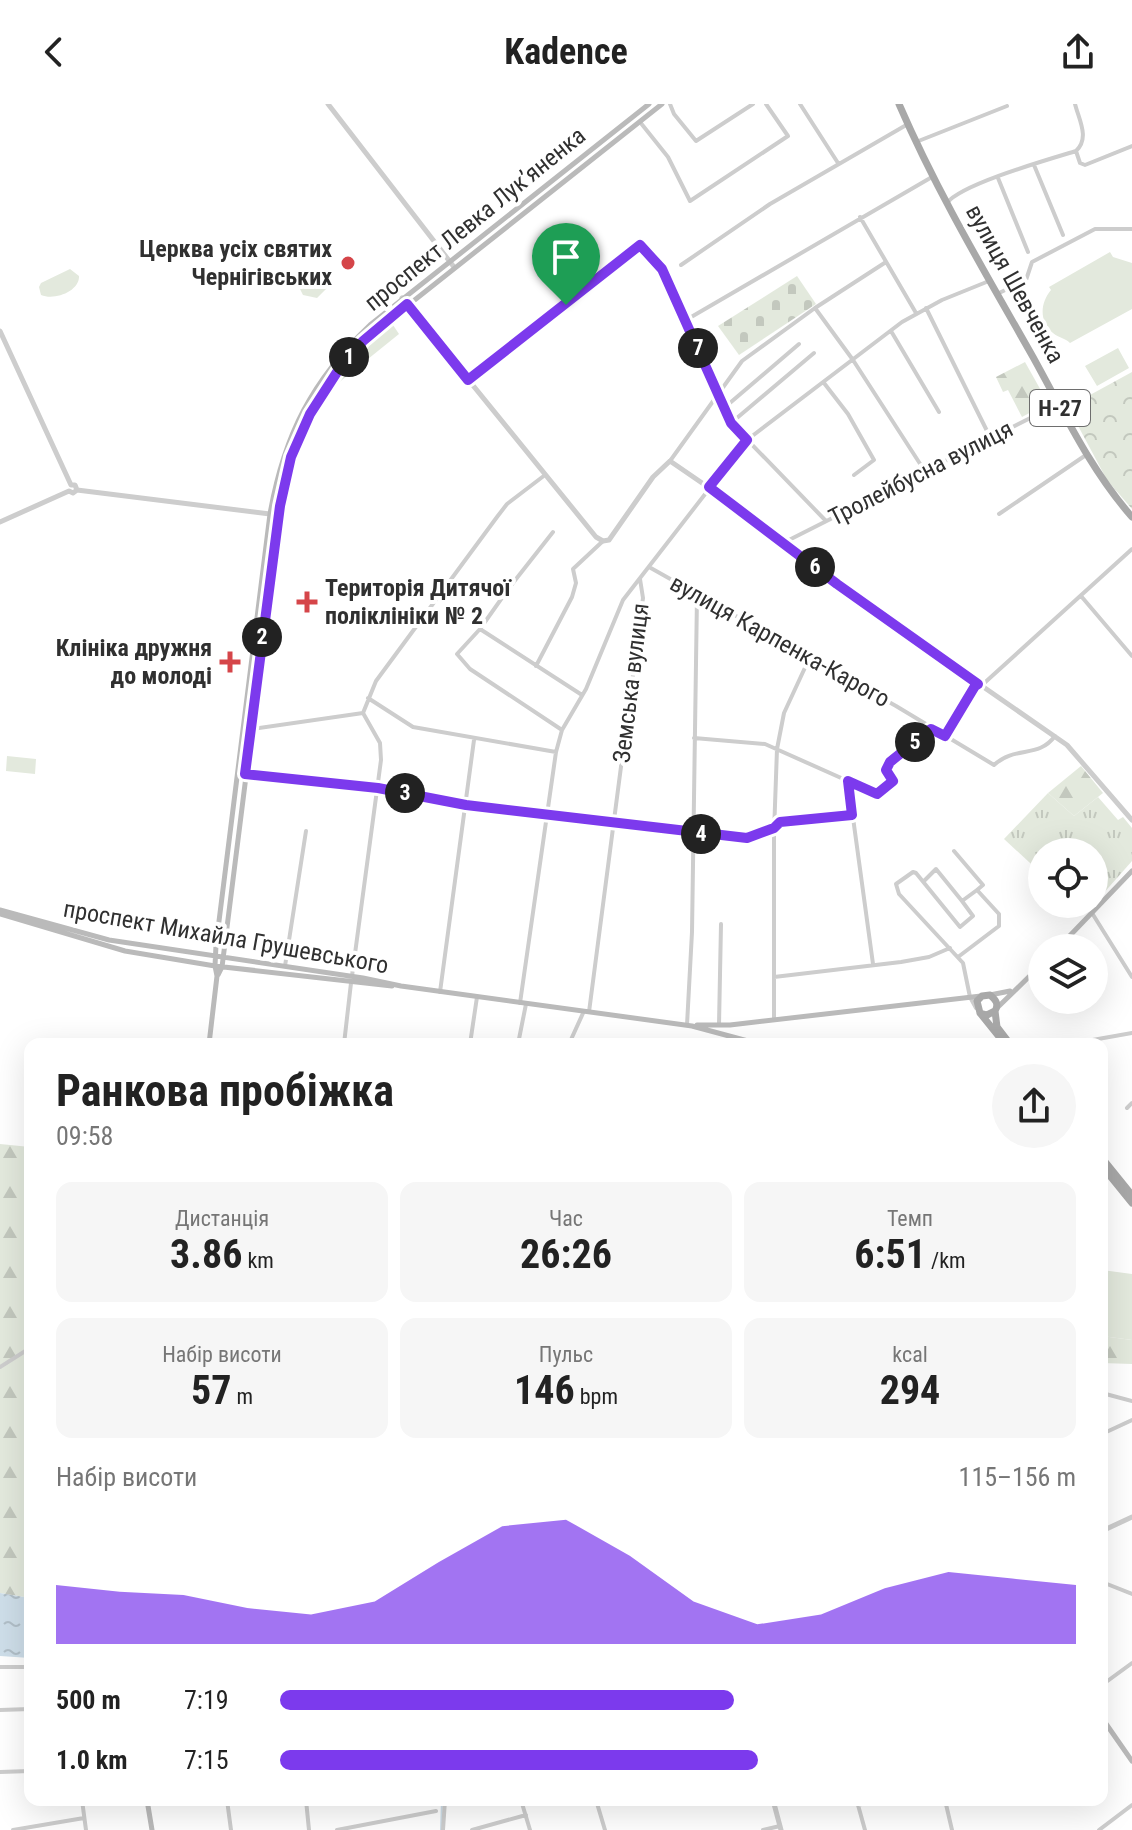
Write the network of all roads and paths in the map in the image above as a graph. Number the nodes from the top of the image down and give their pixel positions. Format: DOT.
graph roads {
  1 [pos="328,104"];
  2 [pos="662,104"];
  3 [pos="670,104"];
  4 [pos="753,104"];
  5 [pos="766,104"];
  6 [pos="800,104"];
  7 [pos="899,104"];
  8 [pos="1075,104"];
  9 [pos="1008,105"];
  10 [pos="651,106"];
  11 [pos="640,121"];
  12 [pos="908,124"];
  13 [pos="916,142"];
  14 [pos="1132,146"];
  15 [pos="1076,151"];
  16 [pos="838,163"];
  17 [pos="1034,165"];
  18 [pos="933,176"];
  19 [pos="998,178"];
  20 [pos="947,203"];
  21 [pos="860,217"];
  22 [pos="1132,229"];
  23 [pos="1063,235"];
  24 [pos="1028,252"];
  25 [pos="886,262"];
  26 [pos="452,265"];
  27 [pos="681,265"];
  28 [pos="990,281"];
  29 [pos="997,294"];
  30 [pos="402,298"];
  31 [pos="407,304"];
  32 [pos="815,308"];
  33 [pos="926,308"];
  34 [pos="916,313"];
  35 [pos="686,320"];
  36 [pos="0,331"];
  37 [pos="891,331"];
  38 [pos="799,344"];
  39 [pos="814,353"];
  40 [pos="853,360"];
  41 [pos="468,380"];
  42 [pos="824,383"];
  43 [pos="718,394"];
  44 [pos="1058,404"];
  45 [pos="724,408"];
  46 [pos="939,412"];
  47 [pos="731,423"];
  48 [pos="991,439"];
  49 [pos="747,440"];
  50 [pos="1086,455"];
  51 [pos="670,461"];
  52 [pos="926,473"];
  53 [pos="545,475"];
  54 [pos="854,475"];
  55 [pos="709,487"];
  56 [pos="70,488"];
  57 [pos="270,514"];
  58 [pos="999,514"];
  59 [pos="278,515"];
  60 [pos="1132,517"];
  61 [pos="826,521"];
  62 [pos="0,522"];
  63 [pos="553,532"];
  64 [pos="603,541"];
  65 [pos="784,543"];
  66 [pos="1132,549"];
  67 [pos="649,567"];
  68 [pos="640,579"];
  69 [pos="697,595"];
  70 [pos="1081,596"];
  71 [pos="480,629"];
  72 [pos="1132,656"];
  73 [pos="810,659"];
  74 [pos="536,666"];
  75 [pos="980,685"];
  76 [pos="582,695"];
  77 [pos="368,698"];
  78 [pos="363,713"];
  79 [pos="251,729"];
  80 [pos="931,729"];
  81 [pos="562,730"];
  82 [pos="945,736"];
  83 [pos="1055,736"];
  84 [pos="694,738"];
  85 [pos="474,740"];
  86 [pos="777,749"];
  87 [pos="556,752"];
  88 [pos="245,774"];
  89 [pos="848,781"];
  90 [pos="378,788"];
  91 [pos="466,805"];
  92 [pos="547,814"];
  93 [pos="852,815"];
  94 [pos="1132,820"];
  95 [pos="614,824"];
  96 [pos="774,828"];
  97 [pos="306,831"];
  98 [pos="693,834"];
  99 [pos="954,851"];
  100 [pos="1132,871"];
  101 [pos="925,880"];
  102 [pos="977,890"];
  103 [pos="1108,896"];
  104 [pos="962,901"];
  105 [pos="0,912"];
  106 [pos="1087,918"];
  107 [pos="1095,918"];
  108 [pos="721,924"];
  109 [pos="1072,934"];
  110 [pos="950,948"];
  111 [pos="219,957"];
  112 [pos="958,957"];
  113 [pos="873,964"];
  114 [pos="218,966"];
  115 [pos="285,966"];
  116 [pos="774,977"];
  117 [pos="1028,977"];
  118 [pos="1132,977"];
  119 [pos="352,980"];
  120 [pos="1015,989"];
  121 [pos="440,992"];
  122 [pos="986,996"];
  123 [pos="477,997"];
  124 [pos="970,997"];
  125 [pos="523,1003"];
  126 [pos="996,1009"];
  127 [pos="978,1011"];
  128 [pos="587,1012"];
  129 [pos="774,1019"];
  130 [pos="719,1025"];
  131 [pos="730,1025"];
  132 [pos="690,1026"];
  133 [pos="1132,1033"];
  134 [pos="729,1036"];
  135 [pos="210,1038"];
  136 [pos="345,1038"];
  137 [pos="471,1038"];
  138 [pos="519,1038"];
  139 [pos="572,1038"];
  140 [pos="736,1038"];
  141 [pos="1003,1038"];
  142 [pos="1004,1038"];
  143 [pos="1104,1038"];
  144 [pos="1132,1103"];
  145 [pos="1127,1108"];
  146 [pos="1108,1165"];
  147 [pos="1108,1173"];
  148 [pos="1132,1195"];
  149 [pos="1132,1203"];
  150 [pos="24,1352"];
  151 [pos="0,1367"];
  152 [pos="1108,1395"];
  153 [pos="1132,1401"];
  154 [pos="1132,1420"];
  155 [pos="1108,1431"];
  156 [pos="1132,1517"];
  157 [pos="1108,1528"];
  158 [pos="1108,1584"];
  159 [pos="1132,1594"];
  160 [pos="1132,1663"];
  161 [pos="0,1667"];
  162 [pos="24,1667"];
  163 [pos="1108,1681"];
  164 [pos="24,1709"];
  165 [pos="0,1710"];
  166 [pos="1108,1727"];
  167 [pos="1132,1761"];
  168 [pos="24,1771"];
  169 [pos="0,1772"];
  170 [pos="1132,1805"];
  171 [pos="83,1806"];
  172 [pos="148,1806"];
  173 [pos="228,1806"];
  174 [pos="307,1806"];
  175 [pos="445,1806"];
  176 [pos="523,1806"];
  177 [pos="598,1806"];
  178 [pos="775,1806"];
  179 [pos="858,1806"];
  180 [pos="946,1806"];
  181 [pos="436,1811"];
  182 [pos="526,1815"];
  183 [pos="84,1818"];
  184 [pos="781,1828"];
  185 [pos="13,1830"];
  186 [pos="86,1830"];
  187 [pos="152,1830"];
  188 [pos="231,1830"];
  189 [pos="309,1830"];
  190 [pos="337,1830"];
  191 [pos="443,1830"];
  192 [pos="472,1830"];
  193 [pos="530,1830"];
  194 [pos="605,1830"];
  195 [pos="763,1830"];
  196 [pos="865,1830"];
  197 [pos="952,1830"];
  198 [pos="1099,1830"];
  1 -- 26 [label="street"];
  2 -- 10 [label="main road, проспект Левка Лукʼяненка"];
  3 -- 4 [label="street"];
  5 -- 11 [label="street"];
  6 -- 16 [label="street"];
  7 -- 12 [label="main road, вулиця Шевченка / Н-27"];
  8 -- 15 [label="street"];
  9 -- 13 [label="street"];
  10 -- 11 [label="main road, проспект Левка Лукʼяненка"];
  10 -- 26 [label="main road, проспект Левка Лукʼяненка"];
  11 -- 26 [label="main road, проспект Левка Лукʼяненка"];
  12 -- 13 [label="main road, вулиця Шевченка / Н-27"];
  12 -- 16 [label="street"];
  13 -- 18 [label="main road, вулиця Шевченка / Н-27"];
  14 -- 15 [label="street"];
  15 -- 17 [label="street"];
  16 -- 27 [label="street"];
  17 -- 19 [label="street"];
  17 -- 23 [label="street"];
  18 -- 20 [label="main road, вулиця Шевченка / Н-27"];
  18 -- 21 [label="street"];
  19 -- 20 [label="street"];
  19 -- 24 [label="street"];
  20 -- 28 [label="main road, вулиця Шевченка / Н-27"];
  21 -- 25 [label="street"];
  21 -- 35 [label="street"];
  22 -- 29 [label="street"];
  25 -- 32 [label="street"];
  25 -- 34 [label="street"];
  26 -- 30 [label="main road, проспект Левка Лукʼяненка"];
  26 -- 31 [label="main road, проспект Левка Лукʼяненка"];
  28 -- 29 [label="main road, вулиця Шевченка / Н-27"];
  28 -- 33 [label="street, Земська вулиця"];
  29 -- 44 [label="main road, вулиця Шевченка / Н-27"];
  30 -- 31 [label="street"];
  30 -- 57 [label="main road, проспект Левка Лукʼяненка"];
  31 -- 41 [label="street"];
  31 -- 59 [label="main road, проспект Левка Лукʼяненка"];
  32 -- 40 [label="street"];
  32 -- 43 [label="street"];
  33 -- 34 [label="street, Земська вулиця"];
  33 -- 48 [label="street"];
  34 -- 37 [label="street, Земська вулиця"];
  35 -- 41 [label="street"];
  35 -- 43 [label="street"];
  36 -- 56 [label="street"];
  37 -- 40 [label="street, Земська вулиця"];
  37 -- 46 [label="street"];
  38 -- 45 [label="street"];
  39 -- 47 [label="street"];
  40 -- 42 [label="street, Земська вулиця"];
  40 -- 52 [label="street"];
  41 -- 53 [label="street"];
  42 -- 49 [label="street, Земська вулиця"];
  42 -- 54 [label="street"];
  43 -- 45 [label="street"];
  43 -- 51 [label="street"];
  44 -- 48 [label="street, Тролейбусна вулиця"];
  44 -- 50 [label="main road, вулиця Шевченка / Н-27"];
  45 -- 47 [label="street"];
  47 -- 49 [label="street"];
  48 -- 52 [label="street, Тролейбусна вулиця"];
  49 -- 55 [label="street, Земська вулиця"];
  49 -- 61 [label="street"];
  50 -- 58 [label="street"];
  50 -- 60 [label="main road, вулиця Шевченка / Н-27"];
  51 -- 55 [label="street"];
  51 -- 64 [label="street"];
  52 -- 61 [label="street, Тролейбусна вулиця"];
  53 -- 64 [label="street"];
  53 -- 77 [label="street"];
  55 -- 65 [label="street"];
  55 -- 67 [label="street, Земська вулиця"];
  56 -- 57 [label="street"];
  56 -- 62 [label="street"];
  57 -- 59 [label="street"];
  57 -- 111 [label="main road, проспект Левка Лукʼяненка"];
  59 -- 79 [label="main road, проспект Левка Лукʼяненка"];
  61 -- 65 [label="street, Тролейбусна вулиця"];
  63 -- 71 [label="street"];
  64 -- 74 [label="street"];
  65 -- 75 [label="street"];
  66 -- 70 [label="street"];
  67 -- 68 [label="street, Земська вулиця"];
  67 -- 69 [label="street, вулиця Карпенка-Карого"];
  68 -- 76 [label="street"];
  68 -- 95 [label="street, Земська вулиця"];
  69 -- 73 [label="street, вулиця Карпенка-Карого"];
  69 -- 84 [label="street"];
  70 -- 72 [label="street"];
  70 -- 75 [label="street"];
  71 -- 74 [label="street"];
  71 -- 81 [label="street"];
  73 -- 80 [label="street, вулиця Карпенка-Карого"];
  73 -- 86 [label="street"];
  74 -- 76 [label="street"];
  75 -- 82 [label="street"];
  75 -- 83 [label="street"];
  76 -- 81 [label="street"];
  77 -- 78 [label="street"];
  77 -- 85 [label="street"];
  78 -- 79 [label="street"];
  78 -- 90 [label="street"];
  79 -- 88 [label="main road, проспект Левка Лукʼяненка"];
  80 -- 82 [label="street, вулиця Карпенка-Карого"];
  80 -- 89 [label="street"];
  81 -- 87 [label="street"];
  82 -- 83 [label="street, вулиця Карпенка-Карого"];
  83 -- 94 [label="street"];
  84 -- 86 [label="street"];
  84 -- 98 [label="street"];
  85 -- 87 [label="street"];
  85 -- 91 [label="street"];
  86 -- 89 [label="street"];
  86 -- 96 [label="street"];
  87 -- 92 [label="street"];
  88 -- 90 [label="street"];
  88 -- 111 [label="main road, проспект Левка Лукʼяненка"];
  89 -- 93 [label="street"];
  90 -- 91 [label="street"];
  90 -- 119 [label="street"];
  91 -- 92 [label="street"];
  91 -- 121 [label="street"];
  92 -- 95 [label="street"];
  92 -- 125 [label="street"];
  93 -- 96 [label="street"];
  93 -- 113 [label="street"];
  95 -- 98 [label="street"];
  95 -- 128 [label="street, Земська вулиця"];
  96 -- 98 [label="street"];
  96 -- 116 [label="street"];
  97 -- 115 [label="street"];
  98 -- 132 [label="street"];
  99 -- 102 [label="street"];
  100 -- 103 [label="main road"];
  101 -- 104 [label="street"];
  101 -- 104 [label="street"];
  101 -- 110 [label="street"];
  102 -- 104 [label="street"];
  102 -- 112 [label="street"];
  105 -- 111 [label="main road, проспект Михайла Грушевського"];
  105 -- 114 [label="main road, проспект Михайла Грушевського"];
  106 -- 109 [label="main road"];
  107 -- 118 [label="street"];
  108 -- 130 [label="street"];
  110 -- 112 [label="street"];
  110 -- 113 [label="street"];
  111 -- 114 [label="main road, проспект Левка Лукʼяненка"];
  111 -- 115 [label="main road, проспект Михайла Грушевського"];
  112 -- 124 [label="street"];
  113 -- 116 [label="street"];
  114 -- 119 [label="main road, проспект Михайла Грушевського"];
  114 -- 135 [label="main road, проспект Левка Лукʼяненка"];
  115 -- 119 [label="main road, проспект Михайла Грушевського"];
  116 -- 129 [label="street"];
  117 -- 120 [label="main road"];
  119 -- 121 [label="main road, проспект Михайла Грушевського"];
  119 -- 136 [label="street"];
  120 -- 122 [label="main road"];
  120 -- 126 [label="main road"];
  121 -- 123 [label="main road, проспект Михайла Грушевського"];
  122 -- 124 [label="main road"];
  122 -- 126 [label="main road"];
  122 -- 127 [label="main road"];
  123 -- 125 [label="main road, проспект Михайла Грушевського"];
  123 -- 137 [label="street"];
  124 -- 127 [label="street"];
  124 -- 129 [label="main road"];
  125 -- 128 [label="main road, проспект Михайла Грушевського"];
  125 -- 138 [label="street"];
  126 -- 127 [label="main road"];
  126 -- 142 [label="main road"];
  127 -- 141 [label="main road"];
  128 -- 132 [label="main road, проспект Михайла Грушевського"];
  128 -- 139 [label="street, Земська вулиця"];
  129 -- 131 [label="main road"];
  130 -- 131 [label="main road"];
  130 -- 132 [label="main road"];
  131 -- 134 [label="main road"];
  132 -- 134 [label="main road, проспект Михайла Грушевського"];
  133 -- 143 [label="street"];
  134 -- 140 [label="main road, проспект Михайла Грушевського"];
  144 -- 145 [label="street"];
  146 -- 148 [label="main road"];
  147 -- 149 [label="main road"];
  150 -- 151 [label="street"];
  152 -- 153 [label="street"];
  154 -- 155 [label="street"];
  156 -- 157 [label="street"];
  158 -- 159 [label="street"];
  160 -- 163 [label="street"];
  161 -- 162 [label="street"];
  164 -- 165 [label="street"];
  166 -- 167 [label="main road"];
  168 -- 169 [label="street"];
  170 -- 198 [label="street"];
  171 -- 183 [label="street"];
  172 -- 187 [label="main road"];
  173 -- 188 [label="street"];
  174 -- 189 [label="street"];
  175 -- 191 [label="street"];
  176 -- 182 [label="street"];
  177 -- 194 [label="street"];
  178 -- 184 [label="street"];
  179 -- 196 [label="street"];
  180 -- 197 [label="street"];
  181 -- 190 [label="street"];
  182 -- 192 [label="street"];
  182 -- 193 [label="street"];
  183 -- 185 [label="street"];
  183 -- 186 [label="street"];
  184 -- 195 [label="street"];
}
